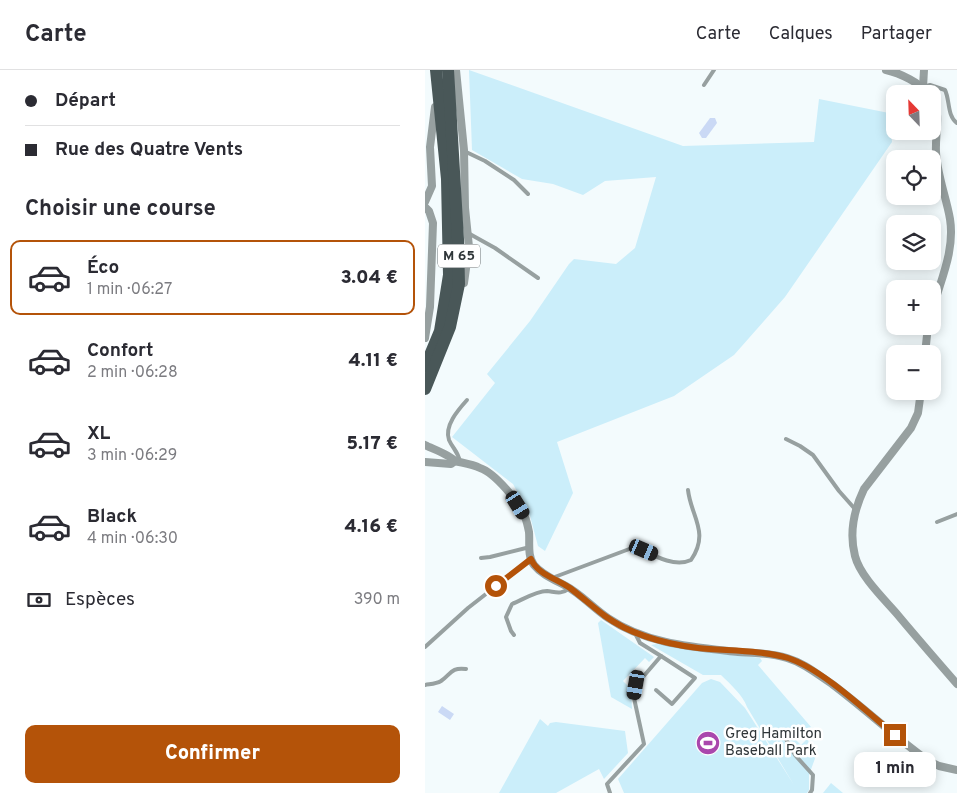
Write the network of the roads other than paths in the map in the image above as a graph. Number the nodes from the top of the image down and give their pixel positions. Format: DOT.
graph roads {
  1 [pos="436,70"];
  2 [pos="448,70"];
  3 [pos="456,70"];
  4 [pos="713,70"];
  5 [pos="885,70"];
  6 [pos="924,70"];
  7 [pos="704,85"];
  8 [pos="918,85"];
  9 [pos="923,85"];
  10 [pos="941,89"];
  11 [pos="437,93"];
  12 [pos="957,123"];
  13 [pos="936,140"];
  14 [pos="464,150"];
  15 [pos="528,194"];
  16 [pos="425,202"];
  17 [pos="425,208"];
  18 [pos="468,233"];
  19 [pos="428,268"];
  20 [pos="538,278"];
  21 [pos="941,282"];
  22 [pos="427,314"];
  23 [pos="450,328"];
  24 [pos="425,338"];
  25 [pos="425,367"];
  26 [pos="425,389"];
  27 [pos="467,400"];
  28 [pos="920,400"];
  29 [pos="785,439"];
  30 [pos="425,445"];
  31 [pos="457,461"];
  32 [pos="425,462"];
  33 [pos="688,490"];
  34 [pos="855,510"];
  35 [pos="957,514"];
  36 [pos="937,522"];
  37 [pos="530,547"];
  38 [pos="481,558"];
  39 [pos="531,559"];
  40 [pos="552,578"];
  41 [pos="570,588"];
  42 [pos="635,632"];
  43 [pos="514,635"];
  44 [pos="425,647"];
  45 [pos="661,656"];
  46 [pos="466,669"];
  47 [pos="957,684"];
  48 [pos="425,685"];
  49 [pos="655,690"];
  50 [pos="782,732"];
  51 [pos="957,770"];
  52 [pos="610,793"];
  53 [pos="810,793"];
  1 -- 11 [label="main road, M 65"];
  2 -- 23 [label="main road, M 65"];
  3 -- 14 [label="street"];
  4 -- 7 [label="lane"];
  5 -- 8 [label="street"];
  6 -- 9 [label="street"];
  10 -- 12 [label="lane"];
  11 -- 16 [label="street"];
  11 -- 25 [label="main road, M 65"];
  13 -- 21 [label="street"];
  14 -- 15 [label="lane"];
  14 -- 18 [label="street"];
  17 -- 19 [label="street"];
  18 -- 20 [label="lane"];
  18 -- 23 [label="street"];
  19 -- 22 [label="street"];
  22 -- 24 [label="street"];
  23 -- 26 [label="main road, M 65"];
  27 -- 31 [label="lane"];
  28 -- 34 [label="street"];
  29 -- 34 [label="lane"];
  30 -- 31 [label="street"];
  31 -- 32 [label="street"];
  31 -- 37 [label="street"];
  33 -- 40 [label="lane"];
  34 -- 47 [label="street"];
  35 -- 36 [label="lane"];
  37 -- 38 [label="lane"];
  37 -- 39 [label="street"];
  39 -- 40 [label="street"];
  39 -- 44 [label="lane"];
  40 -- 41 [label="street"];
  41 -- 42 [label="street"];
  41 -- 43 [label="lane"];
  42 -- 45 [label="lane"];
  42 -- 51 [label="street"];
  45 -- 49 [label="lane"];
  45 -- 52 [label="lane"];
  46 -- 48 [label="lane"];
  50 -- 53 [label="lane"];
}
